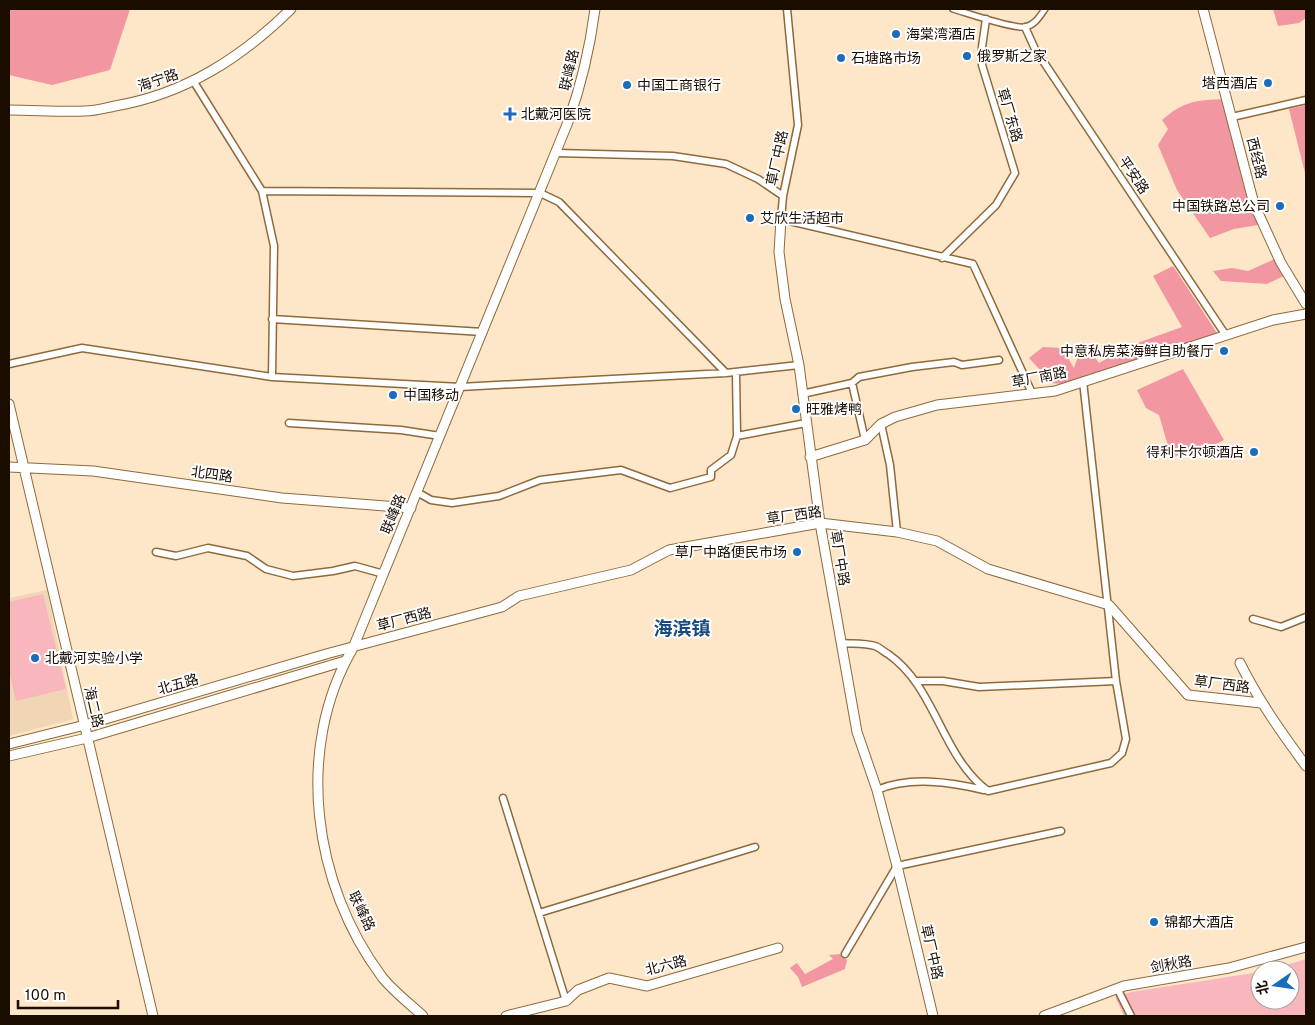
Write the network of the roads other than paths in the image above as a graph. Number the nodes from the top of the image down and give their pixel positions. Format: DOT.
graph roads {
  1 [pos="292,9"];
  2 [pos="595,9"];
  3 [pos="787,9"];
  4 [pos="953,9"];
  5 [pos="1045,9"];
  6 [pos="1203,9"];
  7 [pos="964,10"];
  8 [pos="986,19"];
  9 [pos="1025,27"];
  10 [pos="194,82"];
  11 [pos="1306,100"];
  12 [pos="9,110"];
  13 [pos="1232,117"];
  14 [pos="557,152"];
  15 [pos="262,192"];
  16 [pos="540,193"];
  17 [pos="783,196"];
  18 [pos="781,219"];
  19 [pos="942,258"];
  20 [pos="1306,304"];
  21 [pos="1306,314"];
  22 [pos="272,319"];
  23 [pos="483,332"];
  24 [pos="1225,334"];
  25 [pos="999,360"];
  26 [pos="9,364"];
  27 [pos="799,364"];
  28 [pos="736,372"];
  29 [pos="726,373"];
  30 [pos="272,377"];
  31 [pos="1083,381"];
  32 [pos="852,383"];
  33 [pos="460,387"];
  34 [pos="802,394"];
  35 [pos="1032,394"];
  36 [pos="9,404"];
  37 [pos="289,423"];
  38 [pos="806,423"];
  39 [pos="881,424"];
  40 [pos="440,436"];
  41 [pos="737,436"];
  42 [pos="865,440"];
  43 [pos="810,457"];
  44 [pos="9,467"];
  45 [pos="24,467"];
  46 [pos="417,492"];
  47 [pos="411,508"];
  48 [pos="820,523"];
  49 [pos="897,532"];
  50 [pos="156,552"];
  51 [pos="384,574"];
  52 [pos="1109,606"];
  53 [pos="1306,617"];
  54 [pos="1253,619"];
  55 [pos="841,642"];
  56 [pos="353,648"];
  57 [pos="345,661"];
  58 [pos="1240,663"];
  59 [pos="917,681"];
  60 [pos="1116,681"];
  61 [pos="1261,703"];
  62 [pos="84,725"];
  63 [pos="87,738"];
  64 [pos="9,744"];
  65 [pos="9,756"];
  66 [pos="1306,766"];
  67 [pos="877,790"];
  68 [pos="988,791"];
  69 [pos="502,798"];
  70 [pos="1061,832"];
  71 [pos="756,847"];
  72 [pos="897,866"];
  73 [pos="538,913"];
  74 [pos="1306,947"];
  75 [pos="778,948"];
  76 [pos="845,954"];
  77 [pos="1117,988"];
  78 [pos="566,1001"];
  79 [pos="153,1016"];
  80 [pos="423,1016"];
  81 [pos="506,1016"];
  82 [pos="933,1016"];
  83 [pos="1044,1016"];
  84 [pos="1131,1016"];
  1 -- 10 [label="main road, 海宁路"];
  2 -- 14 [label="main road, 联峰路"];
  3 -- 17 [label="street, 草厂中路"];
  4 -- 7 [label="street"];
  5 -- 9 [label="street"];
  6 -- 13 [label="main road, 西经路"];
  7 -- 8 [label="street"];
  8 -- 9 [label="street"];
  8 -- 19 [label="street, 草厂东路"];
  9 -- 24 [label="street, 平安路"];
  10 -- 12 [label="main road, 海宁路"];
  10 -- 15 [label="street"];
  11 -- 13 [label="street"];
  13 -- 20 [label="main road, 西经路"];
  14 -- 16 [label="main road, 联峰路"];
  14 -- 17 [label="street"];
  15 -- 16 [label="street"];
  15 -- 22 [label="street"];
  16 -- 23 [label="main road, 联峰路"];
  16 -- 29 [label="street"];
  17 -- 18 [label="street, 草厂中路"];
  18 -- 19 [label="street"];
  18 -- 27 [label="main road, 草厂中路"];
  19 -- 35 [label="street"];
  21 -- 24 [label="main road, 草厂南路"];
  22 -- 23 [label="street"];
  22 -- 30 [label="street"];
  23 -- 33 [label="main road, 联峰路"];
  24 -- 31 [label="main road, 草厂南路"];
  25 -- 32 [label="street"];
  26 -- 30 [label="street"];
  27 -- 28 [label="street"];
  27 -- 34 [label="main road, 草厂中路"];
  28 -- 29 [label="street"];
  28 -- 41 [label="street"];
  29 -- 33 [label="street"];
  30 -- 33 [label="street"];
  31 -- 35 [label="main road, 草厂南路"];
  31 -- 52 [label="street"];
  32 -- 34 [label="street"];
  32 -- 42 [label="street"];
  33 -- 40 [label="main road, 联峰路"];
  34 -- 38 [label="main road, 草厂中路"];
  35 -- 39 [label="main road, 草厂南路"];
  36 -- 45 [label="main road, 海二路"];
  37 -- 40 [label="street"];
  38 -- 41 [label="street"];
  38 -- 43 [label="main road, 草厂中路"];
  39 -- 42 [label="main road, 草厂南路"];
  39 -- 49 [label="street"];
  40 -- 46 [label="main road, 联峰路"];
  41 -- 46 [label="street"];
  42 -- 43 [label="main road, 草厂南路"];
  43 -- 48 [label="main road, 草厂中路"];
  44 -- 45 [label="main road, 北四路"];
  45 -- 47 [label="main road, 北四路"];
  45 -- 62 [label="main road, 海二路"];
  46 -- 47 [label="main road, 联峰路"];
  47 -- 51 [label="main road, 联峰路"];
  48 -- 49 [label="main road, 草厂西路"];
  48 -- 55 [label="main road, 草厂中路"];
  48 -- 56 [label="main road, 草厂西路"];
  49 -- 52 [label="main road, 草厂西路"];
  50 -- 51 [label="street"];
  51 -- 56 [label="main road, 联峰路"];
  52 -- 60 [label="street"];
  52 -- 61 [label="main road, 草厂西路"];
  53 -- 54 [label="street"];
  55 -- 59 [label="street"];
  55 -- 67 [label="main road, 草厂中路"];
  56 -- 57 [label="main road, 联峰路"];
  56 -- 62 [label="main road, 北五路"];
  57 -- 63 [label="main road, 北五路"];
  57 -- 80 [label="main road, 联峰路"];
  58 -- 61 [label="main road, 草厂西路"];
  59 -- 60 [label="street"];
  59 -- 68 [label="street"];
  60 -- 68 [label="street"];
  61 -- 66 [label="main road, 草厂西路"];
  62 -- 63 [label="main road, 海二路"];
  62 -- 64 [label="main road, 北五路"];
  63 -- 65 [label="main road, 北五路"];
  63 -- 79 [label="main road, 海二路"];
  67 -- 68 [label="street"];
  67 -- 72 [label="main road, 草厂中路"];
  69 -- 73 [label="street"];
  70 -- 72 [label="street"];
  71 -- 73 [label="street"];
  72 -- 76 [label="street"];
  72 -- 82 [label="main road, 草厂中路"];
  73 -- 78 [label="street"];
  74 -- 77 [label="main road, 剑秋路"];
  75 -- 78 [label="main road, 北六路"];
  77 -- 83 [label="main road, 剑秋路"];
  77 -- 84 [label="street"];
  78 -- 81 [label="main road, 北六路"];
}
